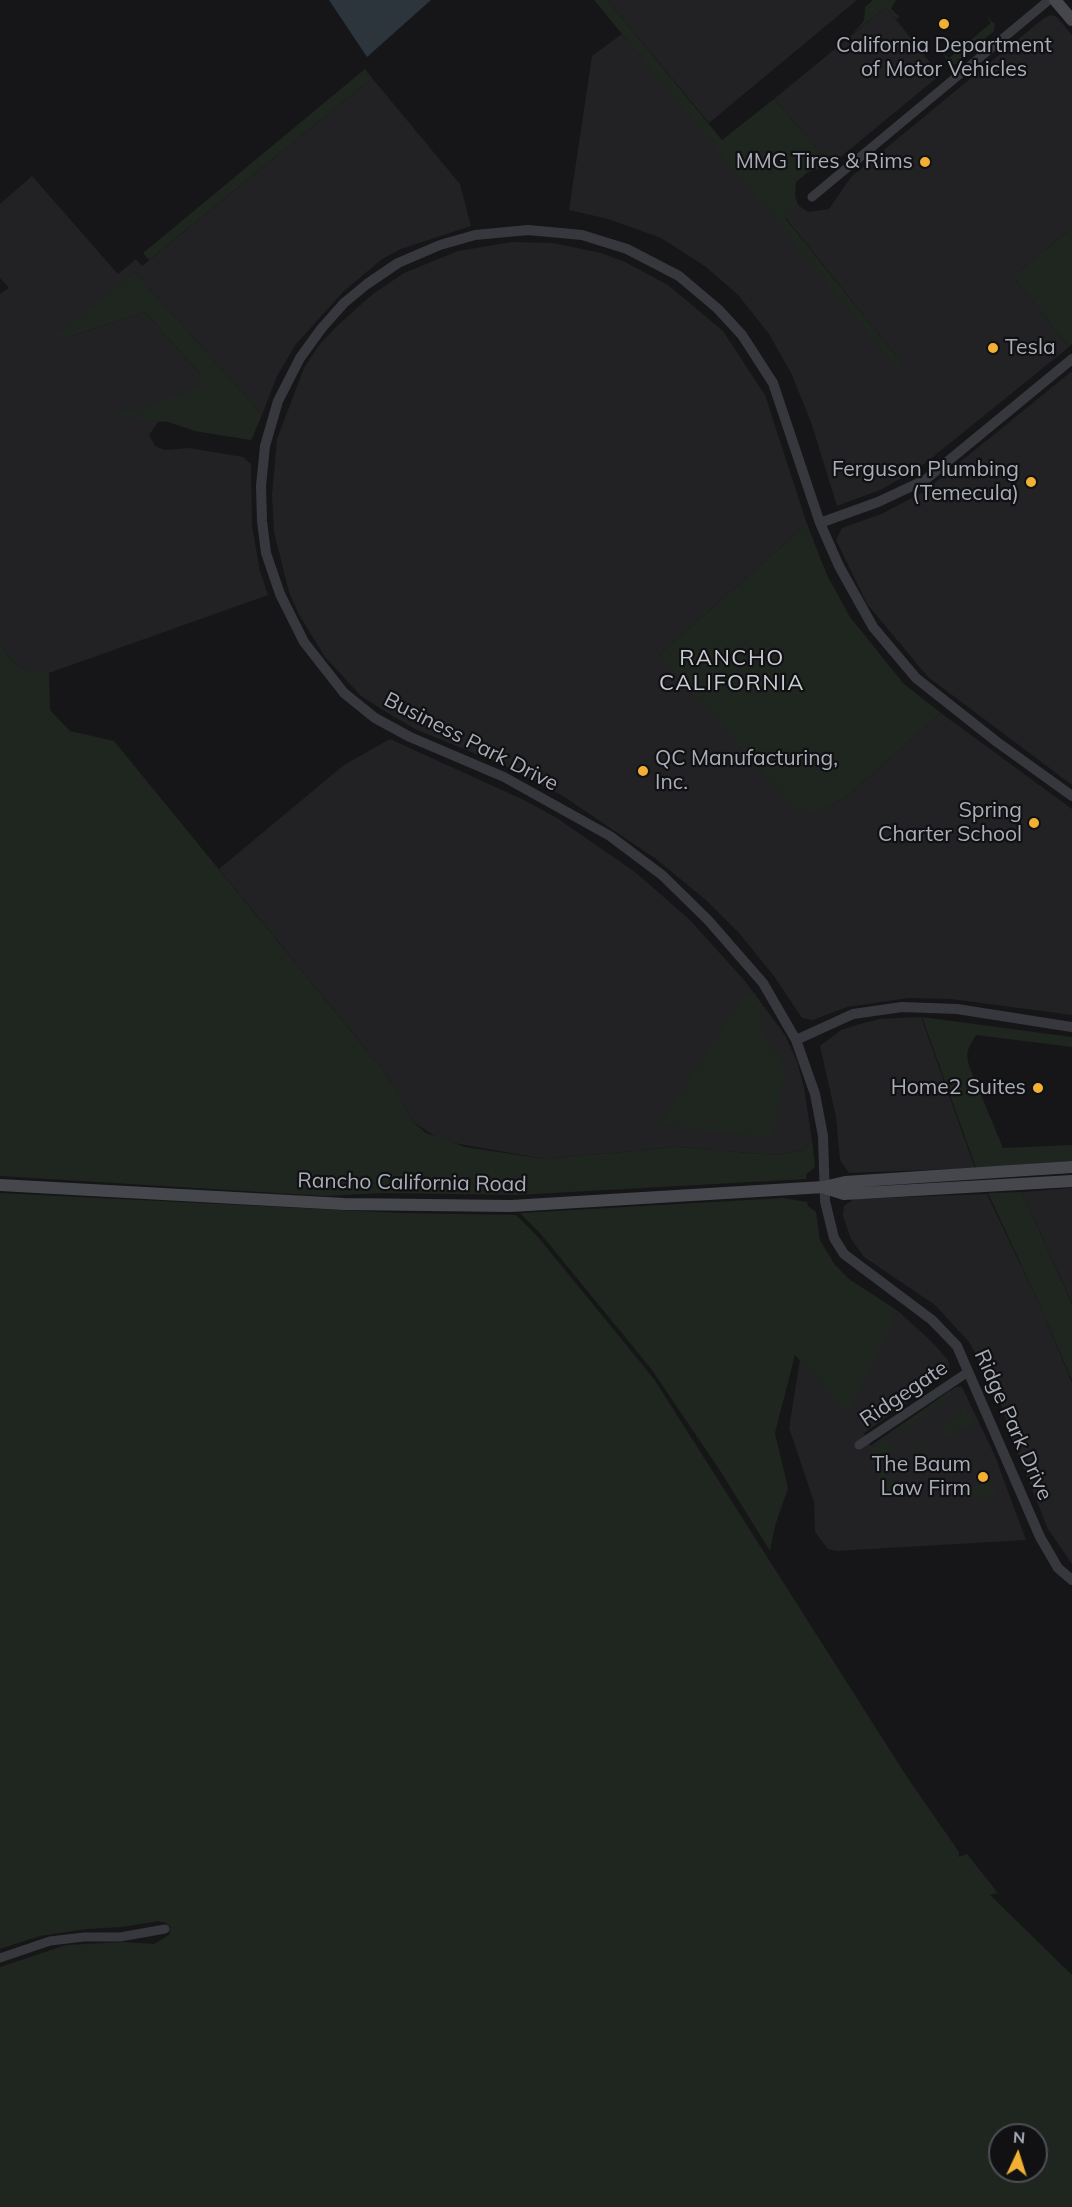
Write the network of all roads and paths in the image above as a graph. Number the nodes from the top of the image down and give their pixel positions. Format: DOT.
graph roads {
  1 [pos="1048,0"];
  2 [pos="1055,0"];
  3 [pos="1072,20"];
  4 [pos="812,197"];
  5 [pos="1072,359"];
  6 [pos="820,523"];
  7 [pos="1072,796"];
  8 [pos="1072,1027"];
  9 [pos="796,1040"];
  10 [pos="1072,1167"];
  11 [pos="1072,1181"];
  12 [pos="0,1185"];
  13 [pos="824,1187"];
  14 [pos="968,1372"];
  15 [pos="859,1446"];
  16 [pos="1072,1581"];
  17 [pos="165,1929"];
  18 [pos="0,1958"];
  1 -- 4 [label="street"];
  2 -- 3 [label="main road"];
  5 -- 6 [label="street"];
  6 -- 7 [label="street, Business Park Drive"];
  6 -- 9 [label="street, Business Park Drive"];
  8 -- 9 [label="street"];
  9 -- 13 [label="street, Business Park Drive"];
  10 -- 13 [label="main road, Rancho California Road"];
  11 -- 13 [label="main road, Rancho California Road"];
  12 -- 13 [label="main road, Rancho California Road"];
  13 -- 14 [label="street, Ridge Park Drive"];
  14 -- 15 [label="street, Ridgegate"];
  14 -- 16 [label="street, Ridge Park Drive"];
  17 -- 18 [label="street"];
}
